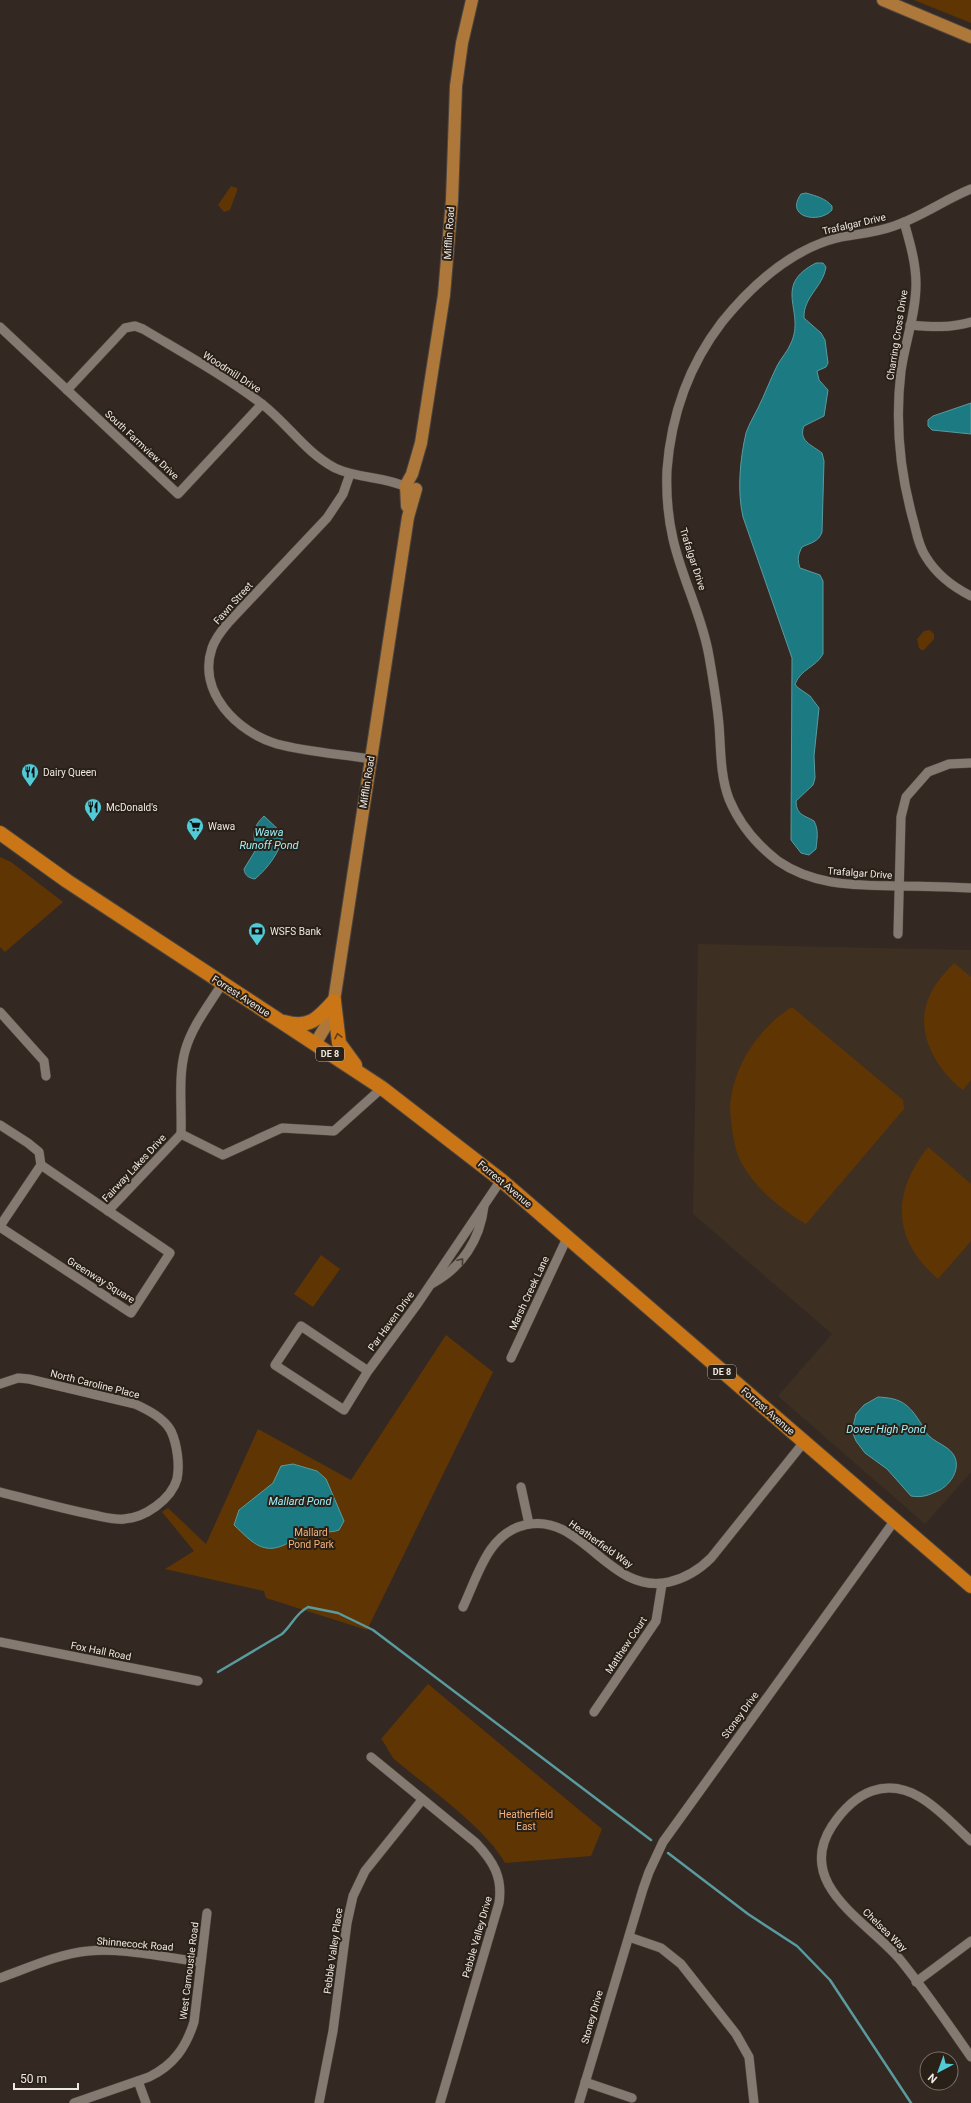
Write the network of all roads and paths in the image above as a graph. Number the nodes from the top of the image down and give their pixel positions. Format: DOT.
graph roads {
  1 [pos="472,0"];
  2 [pos="883,0"];
  3 [pos="971,38"];
  4 [pos="971,189"];
  5 [pos="904,222"];
  6 [pos="971,322"];
  7 [pos="910,325"];
  8 [pos="0,327"];
  9 [pos="67,390"];
  10 [pos="262,404"];
  11 [pos="350,474"];
  12 [pos="410,485"];
  13 [pos="971,596"];
  14 [pos="371,759"];
  15 [pos="971,763"];
  16 [pos="1,835"];
  17 [pos="899,886"];
  18 [pos="971,888"];
  19 [pos="898,934"];
  20 [pos="222,984"];
  21 [pos="334,1001"];
  22 [pos="1,1014"];
  23 [pos="279,1020"];
  24 [pos="315,1044"];
  25 [pos="46,1076"];
  26 [pos="368,1079"];
  27 [pos="382,1088"];
  28 [pos="0,1125"];
  29 [pos="181,1134"];
  30 [pos="41,1165"];
  31 [pos="501,1180"];
  32 [pos="484,1205"];
  33 [pos="108,1211"];
  34 [pos="0,1227"];
  35 [pos="567,1238"];
  36 [pos="431,1284"];
  37 [pos="511,1358"];
  38 [pos="368,1371"];
  39 [pos="0,1384"];
  40 [pos="804,1442"];
  41 [pos="521,1487"];
  42 [pos="0,1492"];
  43 [pos="895,1520"];
  44 [pos="529,1524"];
  45 [pos="662,1584"];
  46 [pos="971,1586"];
  47 [pos="463,1607"];
  48 [pos="0,1642"];
  49 [pos="198,1681"];
  50 [pos="594,1712"];
  51 [pos="370,1757"];
  52 [pos="422,1800"];
  53 [pos="971,1841"];
  54 [pos="207,1913"];
  55 [pos="629,1937"];
  56 [pos="971,1941"];
  57 [pos="201,1962"];
  58 [pos="0,1978"];
  59 [pos="916,1982"];
  60 [pos="971,2057"];
  61 [pos="138,2081"];
  62 [pos="585,2082"];
  63 [pos="632,2098"];
  64 [pos="74,2103"];
  65 [pos="146,2103"];
  66 [pos="319,2103"];
  67 [pos="440,2103"];
  68 [pos="579,2103"];
  69 [pos="754,2103"];
  1 -- 12 [label="main road, Mifflin Road"];
  2 -- 3 [label="main road"];
  4 -- 5 [label="street, Trafalgar Drive"];
  5 -- 7 [label="street, Charring Cross Drive"];
  5 -- 17 [label="street, Trafalgar Drive"];
  6 -- 7 [label="street"];
  7 -- 13 [label="street, Charring Cross Drive"];
  8 -- 9 [label="street, South Farmview Drive"];
  9 -- 10 [label="street, Woodmill Drive"];
  9 -- 10 [label="street, South Farmview Drive"];
  10 -- 11 [label="street, Woodmill Drive"];
  11 -- 12 [label="street, Woodmill Drive"];
  11 -- 14 [label="street, Fawn Street"];
  12 -- 14 [label="main road, Mifflin Road"];
  14 -- 21 [label="main road, Mifflin Road"];
  15 -- 17 [label="street"];
  16 -- 20 [label="highway, Forrest Avenue / DE 8"];
  17 -- 18 [label="street, Trafalgar Drive"];
  17 -- 19 [label="street"];
  20 -- 23 [label="highway, Forrest Avenue / DE 8"];
  20 -- 29 [label="street, Fairway Lakes Drive"];
  21 -- 23 [label="highway"];
  21 -- 24 [label="main road, Mifflin Road"];
  26 -- 21 [label="highway, one-way"];
  22 -- 25 [label="street"];
  23 -- 24 [label="highway, Forrest Avenue / DE 8"];
  24 -- 26 [label="highway, Forrest Avenue / DE 8"];
  26 -- 27 [label="highway, Forrest Avenue / DE 8"];
  27 -- 29 [label="street"];
  27 -- 31 [label="highway, Forrest Avenue / DE 8"];
  28 -- 30 [label="street"];
  29 -- 33 [label="street, Fairway Lakes Drive"];
  30 -- 33 [label="street"];
  30 -- 34 [label="street, Greenway Square"];
  31 -- 32 [label="street, Par Haven Drive"];
  31 -- 35 [label="highway, Forrest Avenue / DE 8"];
  32 -- 36 [label="street, Par Haven Drive"];
  36 -- 32 [label="street, Par Haven Drive, one-way"];
  33 -- 34 [label="street, Greenway Square"];
  35 -- 37 [label="street, Marsh Creek Lane"];
  35 -- 40 [label="highway, Forrest Avenue / DE 8"];
  36 -- 38 [label="street, Par Haven Drive"];
  38 -- 38 [label="street, Par Haven Drive"];
  39 -- 42 [label="street, North Caroline Place"];
  40 -- 43 [label="highway, Forrest Avenue / DE 8"];
  40 -- 45 [label="street, Heatherfield Way"];
  41 -- 44 [label="street"];
  43 -- 46 [label="highway, Forrest Avenue / DE 8"];
  43 -- 55 [label="street, Stoney Drive"];
  44 -- 45 [label="street, Heatherfield Way"];
  44 -- 47 [label="street, Heatherfield Way"];
  45 -- 50 [label="street, Matthew Court"];
  48 -- 49 [label="street, Fox Hall Road"];
  51 -- 52 [label="street, Pebble Valley Drive"];
  52 -- 66 [label="street, Pebble Valley Place"];
  52 -- 67 [label="street, Pebble Valley Drive"];
  53 -- 59 [label="street, Chelsea Way"];
  54 -- 57 [label="street, West Carnoustie Road"];
  55 -- 62 [label="street, Stoney Drive"];
  55 -- 69 [label="street"];
  56 -- 59 [label="street"];
  57 -- 58 [label="street, Shinnecock Road"];
  57 -- 61 [label="street, West Carnoustie Road"];
  59 -- 60 [label="street, Chelsea Way"];
  61 -- 64 [label="street, West Carnoustie Road"];
  61 -- 65 [label="street"];
  62 -- 63 [label="street"];
  62 -- 68 [label="street, Stoney Drive"];
}
